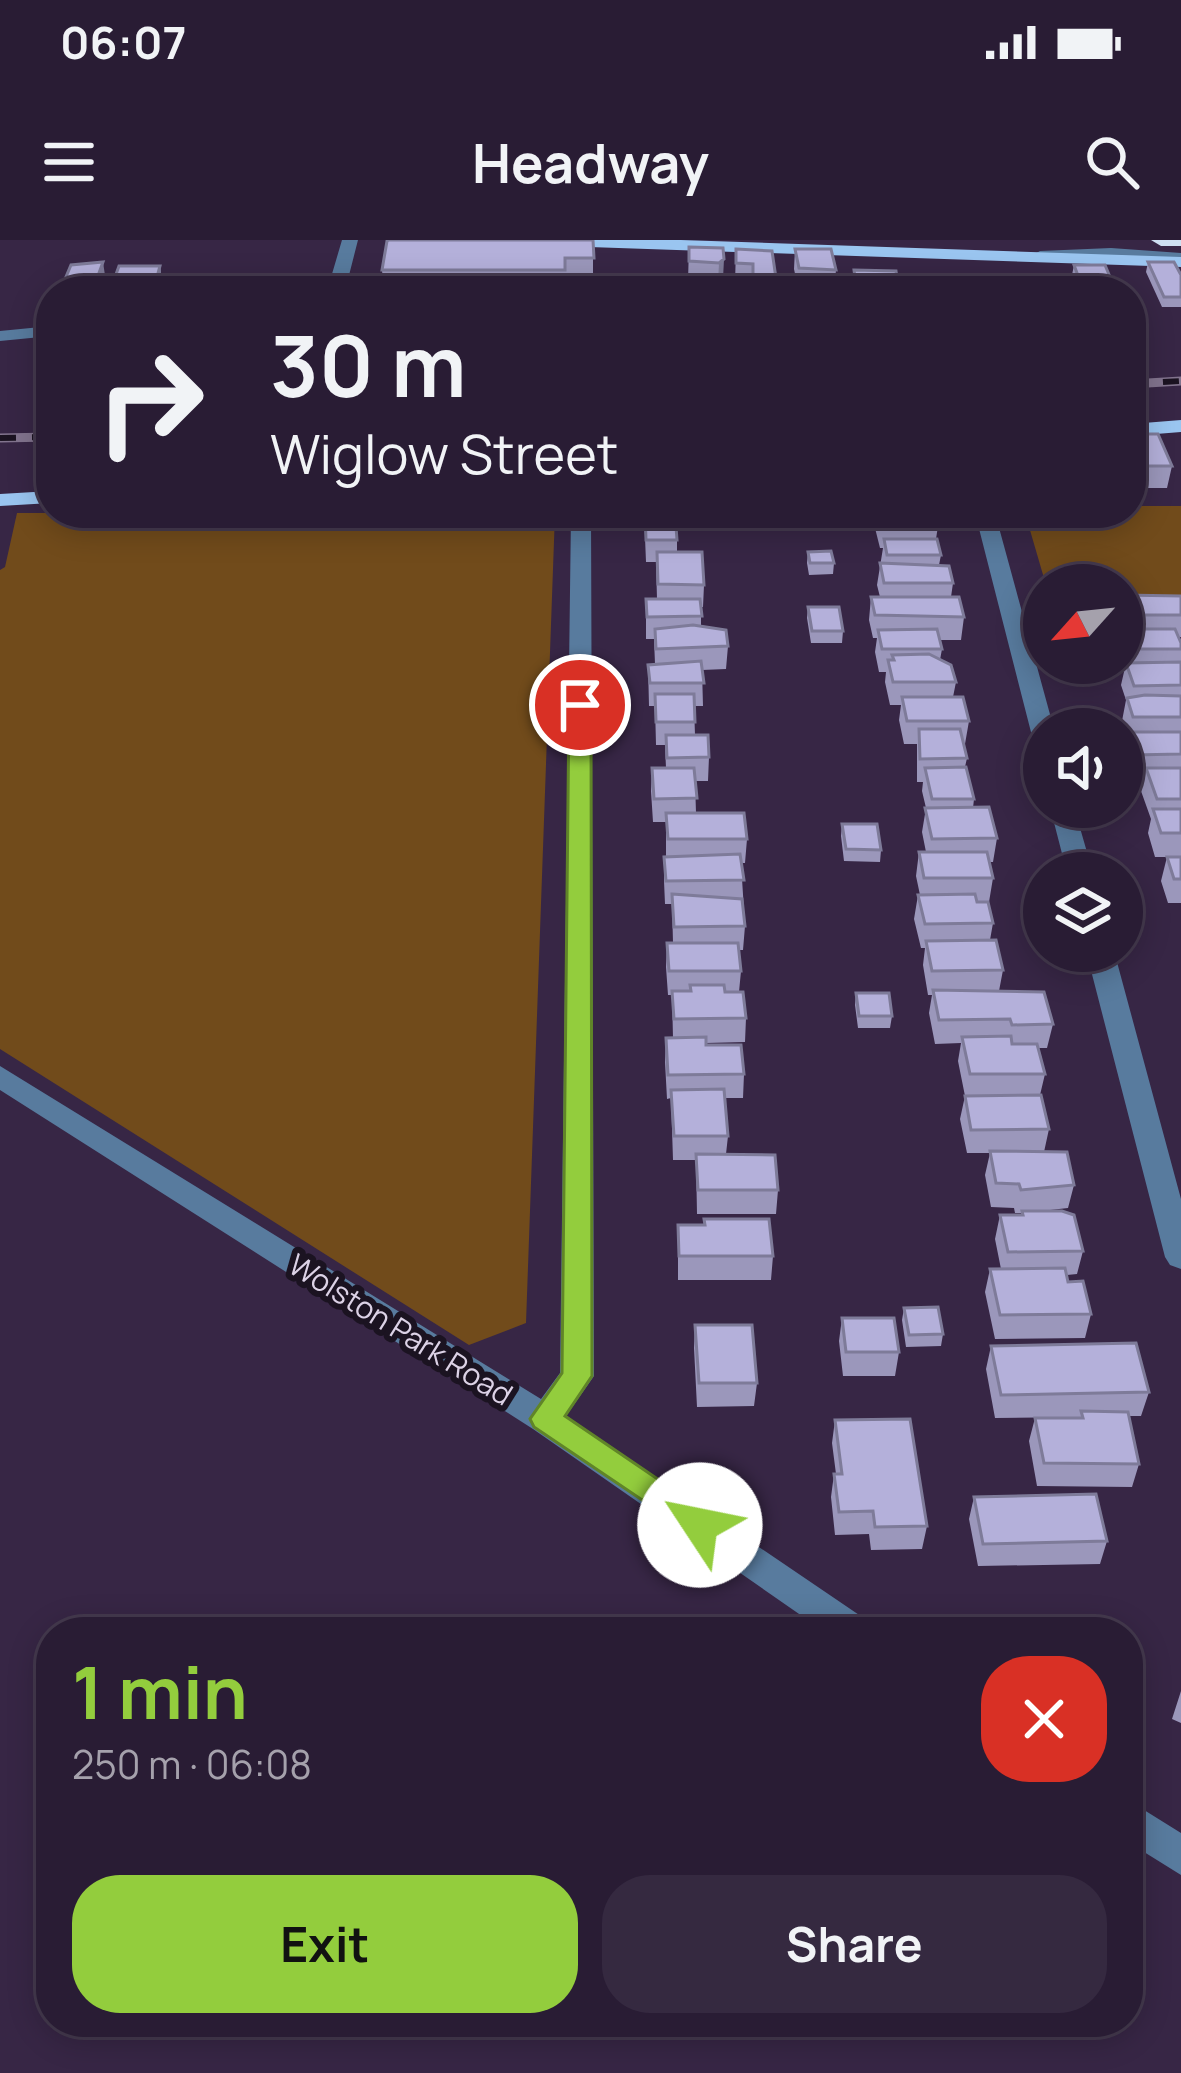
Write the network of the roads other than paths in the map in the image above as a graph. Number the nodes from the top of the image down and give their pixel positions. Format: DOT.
graph roads {
  1 [pos="350,240"];
  2 [pos="531,240"];
  3 [pos="1161,240"];
  4 [pos="1181,240"];
  5 [pos="1181,260"];
  6 [pos="340,276"];
  7 [pos="36,332"];
  8 [pos="0,336"];
  9 [pos="1181,426"];
  10 [pos="1146,429"];
  11 [pos="36,498"];
  12 [pos="0,500"];
  13 [pos="581,528"];
  14 [pos="989,528"];
  15 [pos="1037,708"];
  16 [pos="1106,972"];
  17 [pos="0,1076"];
  18 [pos="1181,1257"];
  19 [pos="545,1419"];
  20 [pos="833,1617"];
  21 [pos="1143,1830"];
  22 [pos="1181,1856"];
  1 -- 6 [label="street"];
  2 -- 5 [label="main road"];
  3 -- 4 [label="highway"];
  7 -- 8 [label="street"];
  9 -- 10 [label="main road"];
  11 -- 12 [label="main road"];
  13 -- 19 [label="street"];
  14 -- 15 [label="street"];
  16 -- 18 [label="street"];
  17 -- 19 [label="street, Wolston Park Road"];
  19 -- 20 [label="street, Wolston Park Road"];
  21 -- 22 [label="street"];
}
